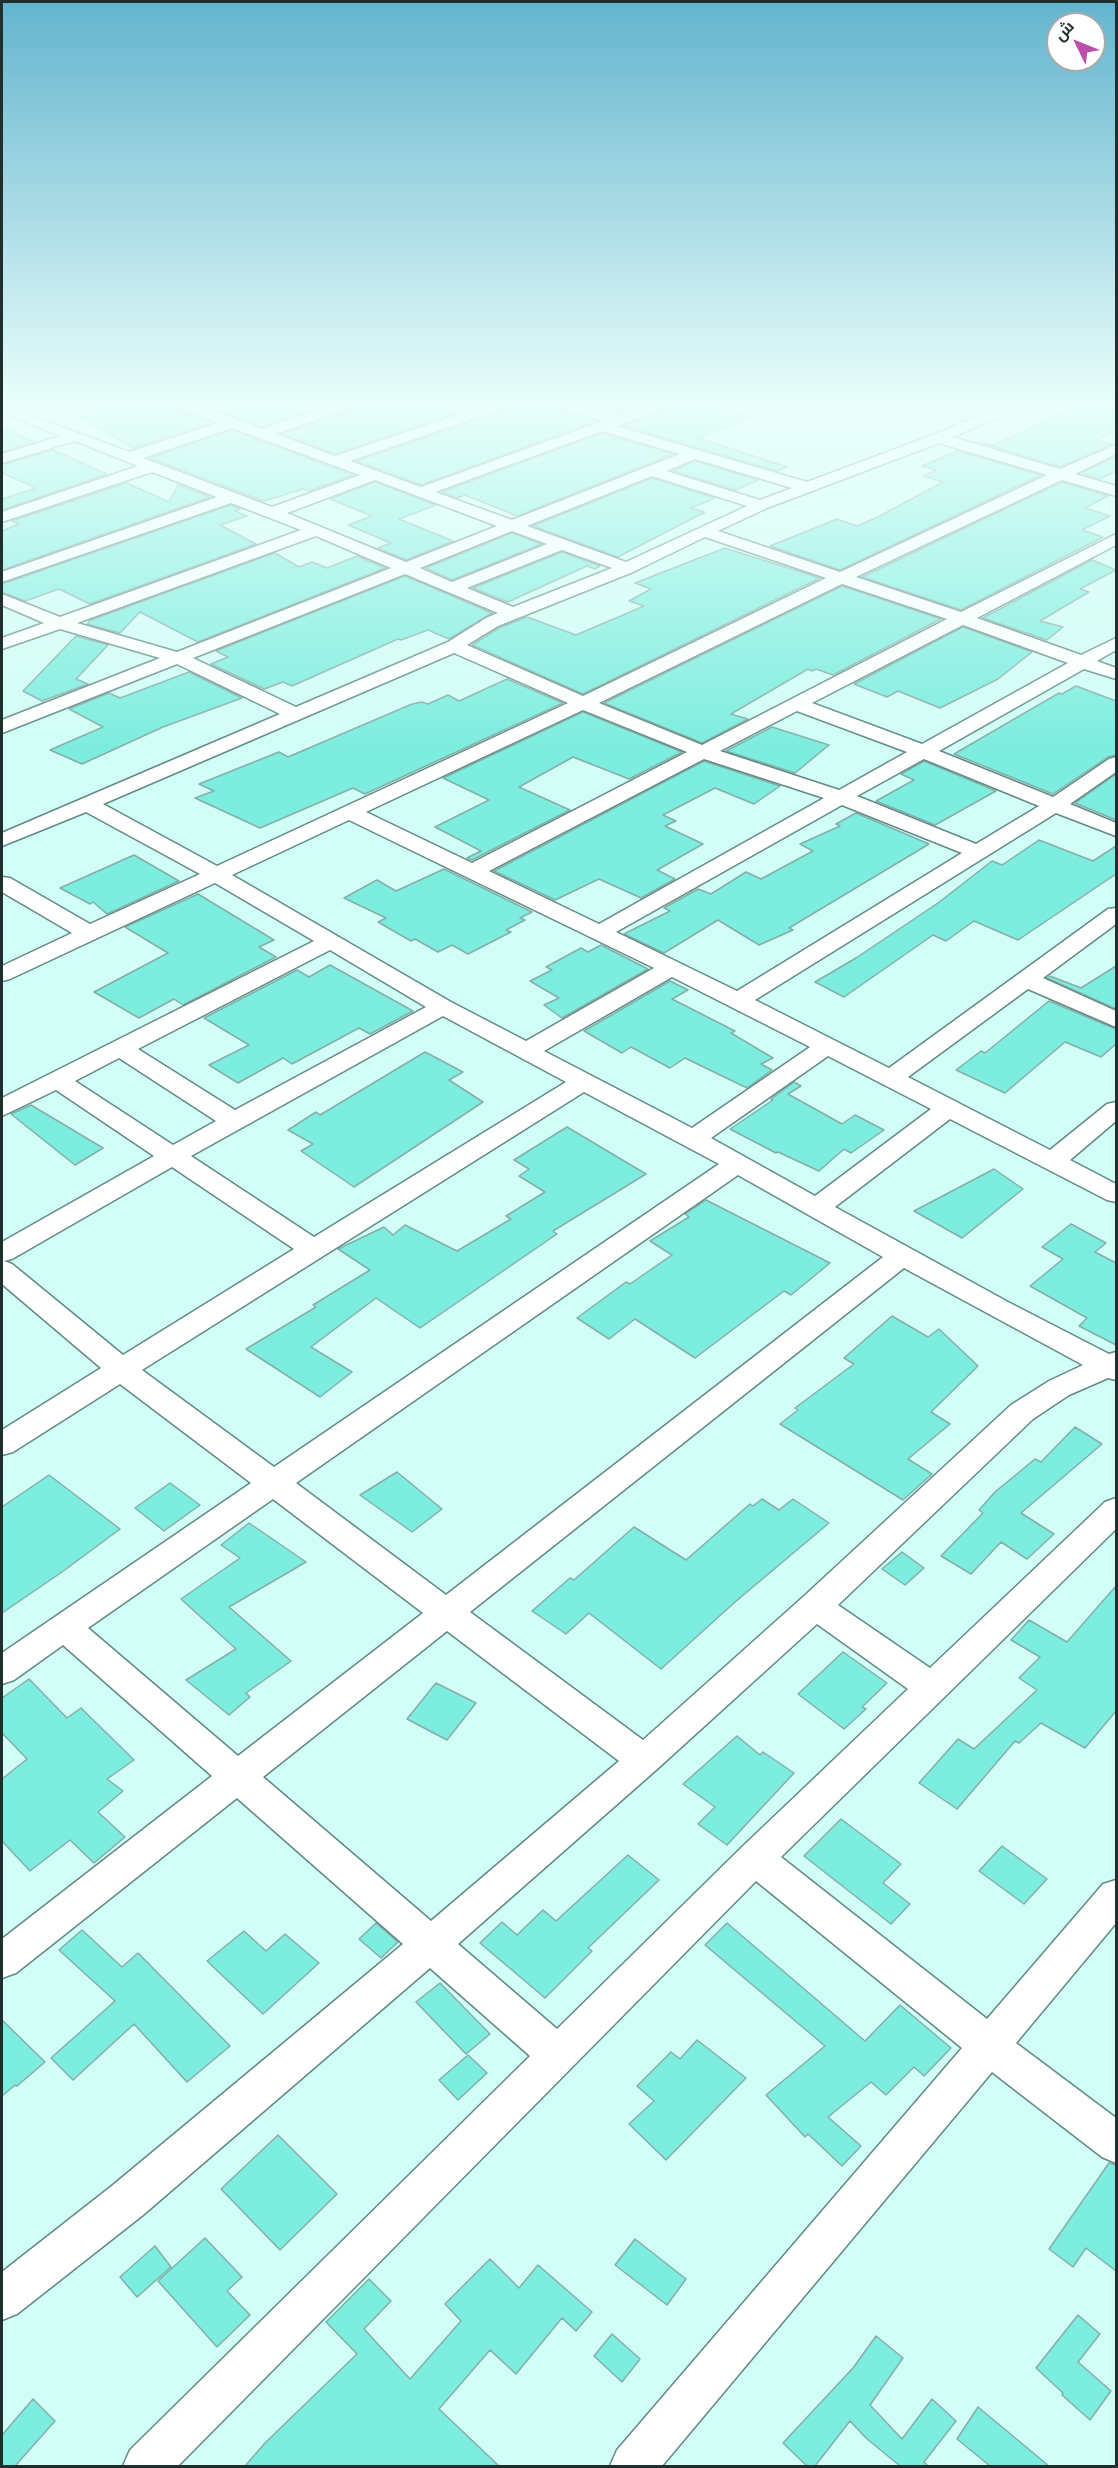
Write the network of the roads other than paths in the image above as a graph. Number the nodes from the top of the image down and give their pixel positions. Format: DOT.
graph roads {
  1 [pos="166,520"];
  2 [pos="291,520"];
  3 [pos="498,520"];
  4 [pos="524,520"];
  5 [pos="730,520"];
  6 [pos="965,520"];
  7 [pos="511,525"];
  8 [pos="316,530"];
  9 [pos="705,532"];
  10 [pos="1113,543"];
  11 [pos="562,544"];
  12 [pos="404,568"];
  13 [pos="627,568"];
  14 [pos="2,578"];
  15 [pos="840,578"];
  16 [pos="452,588"];
  17 [pos="2,599"];
  18 [pos="512,613"];
  19 [pos="961,618"];
  20 [pos="59,623"];
  21 [pos="1116,643"];
  22 [pos="2,644"];
  23 [pos="454,646"];
  24 [pos="176,657"];
  25 [pos="1083,662"];
  26 [pos="1116,674"];
  27 [pos="583,703"];
  28 [pos="796,704"];
  29 [pos="296,714"];
  30 [pos="2,727"];
  31 [pos="703,752"];
  32 [pos="925,752"];
  33 [pos="1116,763"];
  34 [pos="843,798"];
  35 [pos="85,803"];
  36 [pos="1054,805"];
  37 [pos="348,812"];
  38 [pos="1116,830"];
  39 [pos="2,840"];
  40 [pos="978,852"];
  41 [pos="472,871"];
  42 [pos="216,874"];
  43 [pos="2,883"];
  44 [pos="1113,920"];
  45 [pos="89,933"];
  46 [pos="599,933"];
  47 [pos="331,941"];
  48 [pos="8,965"];
  49 [pos="670,968"];
  50 [pos="1025,979"];
  51 [pos="738,1000"];
  52 [pos="443,1007"];
  53 [pos="1116,1020"];
  54 [pos="827,1046"];
  55 [pos="120,1048"];
  56 [pos="525,1052"];
  57 [pos="890,1079"];
  58 [pos="57,1080"];
  59 [pos="584,1081"];
  60 [pos="2,1108"];
  61 [pos="948,1108"];
  62 [pos="1116,1109"];
  63 [pos="234,1121"];
  64 [pos="693,1138"];
  65 [pos="172,1156"];
  66 [pos="1053,1161"];
  67 [pos="738,1163"];
  68 [pos="1116,1194"];
  69 [pos="817,1208"];
  70 [pos="313,1249"];
  71 [pos="2,1253"];
  72 [pos="902,1256"];
  73 [pos="2,1270"];
  74 [pos="1114,1366"];
  75 [pos="122,1370"];
  76 [pos="2,1444"];
  77 [pos="272,1482"];
  78 [pos="1116,1510"];
  79 [pos="815,1606"];
  80 [pos="446,1612"];
  81 [pos="64,1626"];
  82 [pos="2,1670"];
  83 [pos="932,1688"];
  84 [pos="644,1760"];
  85 [pos="239,1775"];
  86 [pos="755,1858"];
  87 [pos="1116,1896"];
  88 [pos="432,1943"];
  89 [pos="2,1961"];
  90 [pos="991,2047"];
  91 [pos="558,2055"];
  92 [pos="1116,2143"];
  93 [pos="2,2299"];
  94 [pos="146,2466"];
  95 [pos="633,2466"];
  1 -- 14 [label="street"];
  2 -- 8 [label="street"];
  3 -- 7 [label="street"];
  4 -- 7 [label="street"];
  5 -- 9 [label="street"];
  6 -- 15 [label="street"];
  7 -- 11 [label="street"];
  7 -- 12 [label="street"];
  8 -- 12 [label="street"];
  8 -- 20 [label="street"];
  9 -- 13 [label="street"];
  9 -- 15 [label="street"];
  10 -- 19 [label="street"];
  11 -- 13 [label="street"];
  11 -- 16 [label="street"];
  12 -- 16 [label="street"];
  12 -- 24 [label="street"];
  13 -- 18 [label="street"];
  15 -- 19 [label="street"];
  15 -- 27 [label="street"];
  16 -- 18 [label="street"];
  17 -- 20 [label="street"];
  18 -- 23 [label="street"];
  19 -- 25 [label="street"];
  19 -- 28 [label="street"];
  20 -- 22 [label="street"];
  20 -- 24 [label="street"];
  21 -- 25 [label="street"];
  23 -- 27 [label="street"];
  23 -- 29 [label="street"];
  24 -- 29 [label="street"];
  24 -- 30 [label="street"];
  25 -- 26 [label="street"];
  25 -- 32 [label="street"];
  27 -- 31 [label="street"];
  27 -- 37 [label="street"];
  28 -- 31 [label="street"];
  28 -- 32 [label="street"];
  29 -- 35 [label="street"];
  31 -- 34 [label="street"];
  31 -- 41 [label="street"];
  32 -- 34 [label="street"];
  32 -- 36 [label="street"];
  33 -- 36 [label="street"];
  34 -- 40 [label="street"];
  34 -- 46 [label="street"];
  35 -- 39 [label="street"];
  35 -- 42 [label="street"];
  36 -- 38 [label="street"];
  36 -- 40 [label="street"];
  37 -- 41 [label="street"];
  37 -- 42 [label="street"];
  40 -- 51 [label="street"];
  41 -- 46 [label="street"];
  42 -- 45 [label="street"];
  42 -- 47 [label="street"];
  43 -- 45 [label="street"];
  44 -- 50 [label="street"];
  45 -- 48 [label="street"];
  46 -- 49 [label="street"];
  47 -- 52 [label="street"];
  47 -- 55 [label="street"];
  49 -- 51 [label="street"];
  49 -- 56 [label="street"];
  50 -- 53 [label="street"];
  50 -- 57 [label="street"];
  51 -- 54 [label="street"];
  52 -- 56 [label="street"];
  52 -- 63 [label="street"];
  54 -- 57 [label="street"];
  54 -- 64 [label="street"];
  55 -- 58 [label="street"];
  55 -- 63 [label="street"];
  56 -- 59 [label="street"];
  57 -- 61 [label="street"];
  58 -- 60 [label="street"];
  58 -- 65 [label="street"];
  59 -- 64 [label="street"];
  59 -- 70 [label="street"];
  61 -- 66 [label="street"];
  61 -- 69 [label="street"];
  62 -- 66 [label="street"];
  63 -- 65 [label="street"];
  64 -- 67 [label="street"];
  65 -- 70 [label="street"];
  65 -- 71 [label="street"];
  66 -- 68 [label="street"];
  67 -- 69 [label="street"];
  67 -- 77 [label="street"];
  69 -- 72 [label="street"];
  70 -- 75 [label="street"];
  72 -- 74 [label="street"];
  72 -- 80 [label="street"];
  73 -- 75 [label="street"];
  74 -- 79 [label="street"];
  75 -- 76 [label="street"];
  75 -- 77 [label="street"];
  77 -- 80 [label="street"];
  77 -- 81 [label="street"];
  78 -- 83 [label="street"];
  79 -- 83 [label="street"];
  79 -- 84 [label="street"];
  80 -- 84 [label="street"];
  80 -- 85 [label="street"];
  81 -- 82 [label="street"];
  81 -- 85 [label="street"];
  83 -- 86 [label="street"];
  84 -- 88 [label="street"];
  85 -- 88 [label="street"];
  85 -- 89 [label="street"];
  86 -- 90 [label="street"];
  86 -- 91 [label="street"];
  87 -- 90 [label="street"];
  88 -- 91 [label="street"];
  88 -- 93 [label="street"];
  90 -- 92 [label="street"];
  90 -- 95 [label="street"];
  91 -- 94 [label="street"];
}
